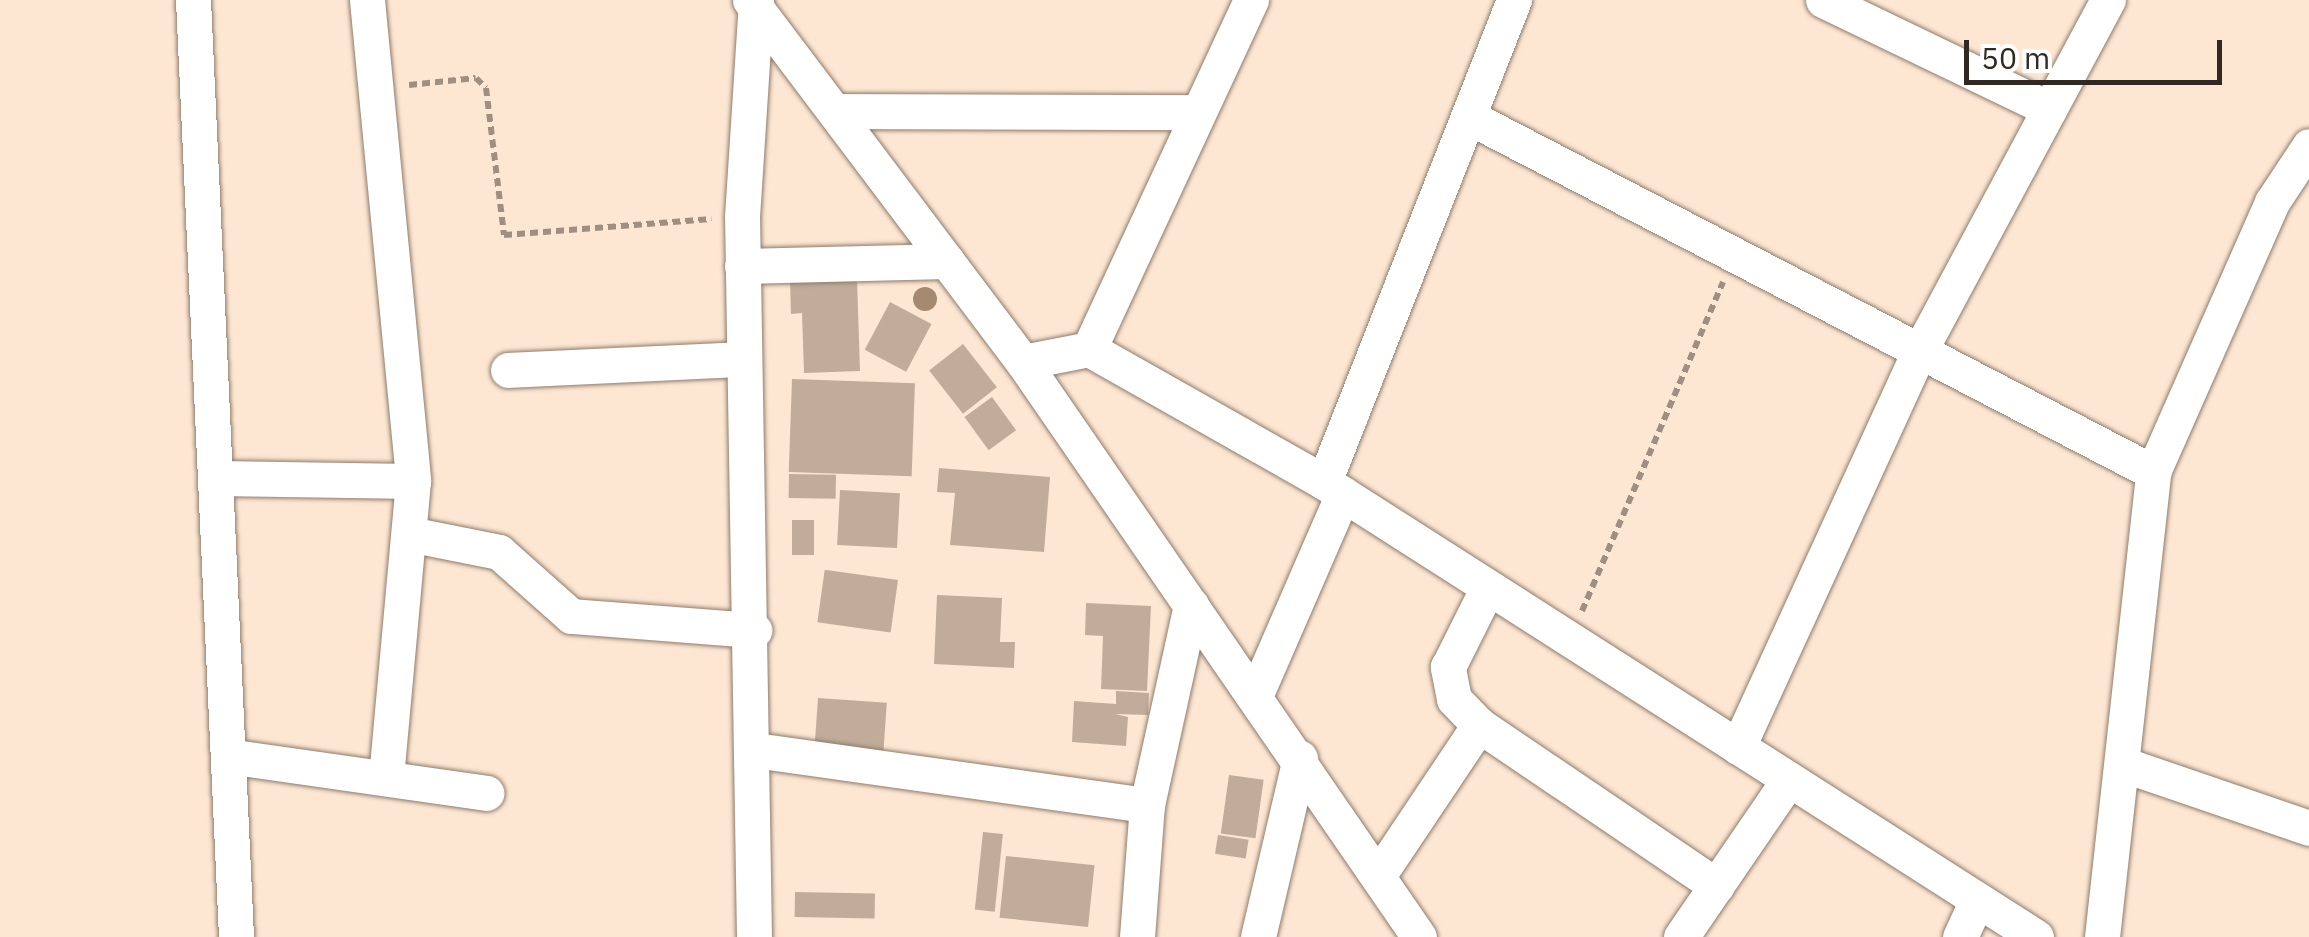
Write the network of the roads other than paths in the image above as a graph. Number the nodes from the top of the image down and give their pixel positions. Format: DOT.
graph roads {
  1 [pos="193,0"];
  2 [pos="368,0"];
  3 [pos="1251,0"];
  4 [pos="1514,0"];
  5 [pos="1824,0"];
  6 [pos="2108,0"];
  7 [pos="754,3"];
  8 [pos="2049,109"];
  9 [pos="840,110"];
  10 [pos="1198,112"];
  11 [pos="1469,117"];
  12 [pos="2309,146"];
  13 [pos="947,260"];
  14 [pos="742,266"];
  15 [pos="1089,349"];
  16 [pos="1918,354"];
  17 [pos="743,359"];
  18 [pos="1023,362"];
  19 [pos="508,370"];
  20 [pos="2153,472"];
  21 [pos="216,478"];
  22 [pos="413,481"];
  23 [pos="1333,488"];
  24 [pos="408,534"];
  25 [pos="1486,591"];
  26 [pos="1191,605"];
  27 [pos="754,630"];
  28 [pos="1256,694"];
  29 [pos="1479,725"];
  30 [pos="1738,746"];
  31 [pos="755,750"];
  32 [pos="234,757"];
  33 [pos="1300,758"];
  34 [pos="2128,766"];
  35 [pos="386,778"];
  36 [pos="1789,779"];
  37 [pos="486,793"];
  38 [pos="1148,806"];
  39 [pos="2309,828"];
  40 [pos="1378,876"];
  41 [pos="1716,886"];
  42 [pos="1977,900"];
  43 [pos="236,937"];
  44 [pos="754,937"];
  45 [pos="1137,937"];
  46 [pos="1258,937"];
  47 [pos="1419,937"];
  48 [pos="1681,937"];
  49 [pos="1960,937"];
  50 [pos="2036,937"];
  51 [pos="2102,937"];
  1 -- 21 [label="street"];
  2 -- 22 [label="street"];
  3 -- 10 [label="street"];
  4 -- 11 [label="street"];
  5 -- 8 [label="street"];
  6 -- 8 [label="street"];
  7 -- 9 [label="street"];
  7 -- 14 [label="street"];
  8 -- 16 [label="street"];
  9 -- 10 [label="street"];
  9 -- 13 [label="street"];
  10 -- 15 [label="street"];
  11 -- 16 [label="street"];
  11 -- 23 [label="street"];
  12 -- 20 [label="street"];
  13 -- 14 [label="street"];
  13 -- 18 [label="street"];
  14 -- 17 [label="street"];
  15 -- 18 [label="street"];
  15 -- 23 [label="street"];
  16 -- 20 [label="street"];
  16 -- 30 [label="street"];
  17 -- 19 [label="street"];
  17 -- 27 [label="street"];
  18 -- 26 [label="street"];
  20 -- 34 [label="street"];
  21 -- 22 [label="street"];
  21 -- 32 [label="street"];
  22 -- 24 [label="street"];
  23 -- 25 [label="street"];
  23 -- 28 [label="street"];
  24 -- 27 [label="street"];
  24 -- 35 [label="street"];
  25 -- 29 [label="street"];
  25 -- 30 [label="street"];
  26 -- 28 [label="street"];
  26 -- 38 [label="street"];
  27 -- 31 [label="street"];
  28 -- 33 [label="street"];
  29 -- 40 [label="street"];
  29 -- 41 [label="street"];
  30 -- 36 [label="street"];
  31 -- 38 [label="street"];
  31 -- 44 [label="street"];
  32 -- 35 [label="street"];
  32 -- 43 [label="street"];
  33 -- 40 [label="street"];
  33 -- 46 [label="street"];
  34 -- 39 [label="street"];
  34 -- 51 [label="street"];
  35 -- 37 [label="street"];
  36 -- 41 [label="street"];
  36 -- 42 [label="street"];
  38 -- 45 [label="street"];
  40 -- 47 [label="street"];
  41 -- 48 [label="street"];
  42 -- 49 [label="street"];
  42 -- 50 [label="street"];
}
